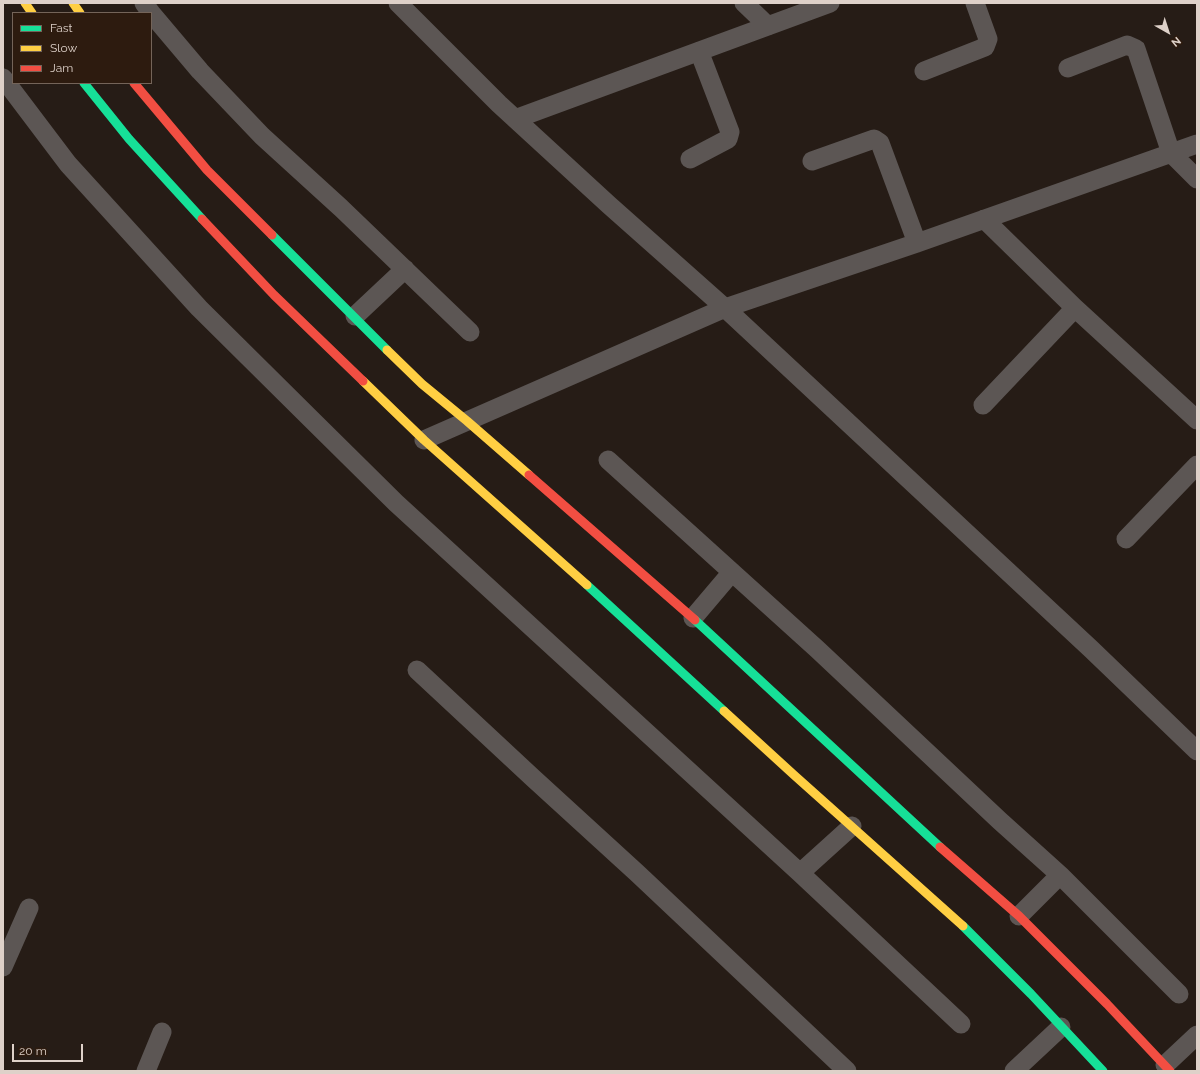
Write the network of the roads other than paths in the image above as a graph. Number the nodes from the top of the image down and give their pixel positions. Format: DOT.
graph roads {
  1 [pos="25,3"];
  2 [pos="73,3"];
  3 [pos="144,3"];
  4 [pos="398,3"];
  5 [pos="744,3"];
  6 [pos="830,3"];
  7 [pos="974,3"];
  8 [pos="31,12"];
  9 [pos="79,12"];
  10 [pos="150,12"];
  11 [pos="152,14"];
  12 [pos="768,26"];
  13 [pos="699,51"];
  14 [pos="1068,68"];
  15 [pos="924,71"];
  16 [pos="3,78"];
  17 [pos="85,84"];
  18 [pos="135,84"];
  19 [pos="515,119"];
  20 [pos="1197,144"];
  21 [pos="1171,153"];
  22 [pos="690,159"];
  23 [pos="812,161"];
  24 [pos="1197,179"];
  25 [pos="984,219"];
  26 [pos="917,243"];
  27 [pos="405,269"];
  28 [pos="725,308"];
  29 [pos="1076,308"];
  30 [pos="355,316"];
  31 [pos="470,332"];
  32 [pos="983,405"];
  33 [pos="1197,420"];
  34 [pos="467,421"];
  35 [pos="424,440"];
  36 [pos="608,460"];
  37 [pos="1197,465"];
  38 [pos="1126,539"];
  39 [pos="732,572"];
  40 [pos="693,618"];
  41 [pos="418,670"];
  42 [pos="1197,751"];
  43 [pos="852,826"];
  44 [pos="800,873"];
  45 [pos="1060,875"];
  46 [pos="29,908"];
  47 [pos="1020,916"];
  48 [pos="3,967"];
  49 [pos="1179,994"];
  50 [pos="961,1024"];
  51 [pos="1061,1027"];
  52 [pos="162,1032"];
  53 [pos="1197,1035"];
  54 [pos="1167,1068"];
  55 [pos="146,1071"];
  56 [pos="848,1071"];
  57 [pos="1014,1071"];
  58 [pos="1103,1071"];
  1 -- 8 [label="street"];
  2 -- 9 [label="street"];
  3 -- 10 [label="street"];
  4 -- 19 [label="street"];
  5 -- 12 [label="street"];
  6 -- 12 [label="street"];
  7 -- 15 [label="street"];
  11 -- 27 [label="street"];
  12 -- 13 [label="street"];
  13 -- 19 [label="street"];
  13 -- 22 [label="street"];
  14 -- 21 [label="street"];
  16 -- 44 [label="street"];
  17 -- 35 [label="street"];
  18 -- 30 [label="street"];
  19 -- 28 [label="street"];
  20 -- 21 [label="street"];
  21 -- 24 [label="street"];
  21 -- 25 [label="street"];
  23 -- 26 [label="street"];
  25 -- 26 [label="street"];
  25 -- 29 [label="street"];
  26 -- 28 [label="street"];
  27 -- 30 [label="street"];
  27 -- 31 [label="street"];
  28 -- 34 [label="street"];
  28 -- 42 [label="street"];
  29 -- 32 [label="street"];
  29 -- 33 [label="street"];
  30 -- 34 [label="street"];
  34 -- 35 [label="street"];
  34 -- 40 [label="street"];
  35 -- 43 [label="street"];
  36 -- 39 [label="street"];
  37 -- 38 [label="street"];
  39 -- 40 [label="street"];
  39 -- 45 [label="street"];
  40 -- 47 [label="street"];
  41 -- 56 [label="street"];
  43 -- 44 [label="street"];
  43 -- 51 [label="street"];
  44 -- 50 [label="street"];
  45 -- 47 [label="street"];
  45 -- 49 [label="street"];
  46 -- 48 [label="street"];
  47 -- 54 [label="street"];
  51 -- 57 [label="street"];
  51 -- 58 [label="street"];
  52 -- 55 [label="street"];
  53 -- 54 [label="street"];
}
